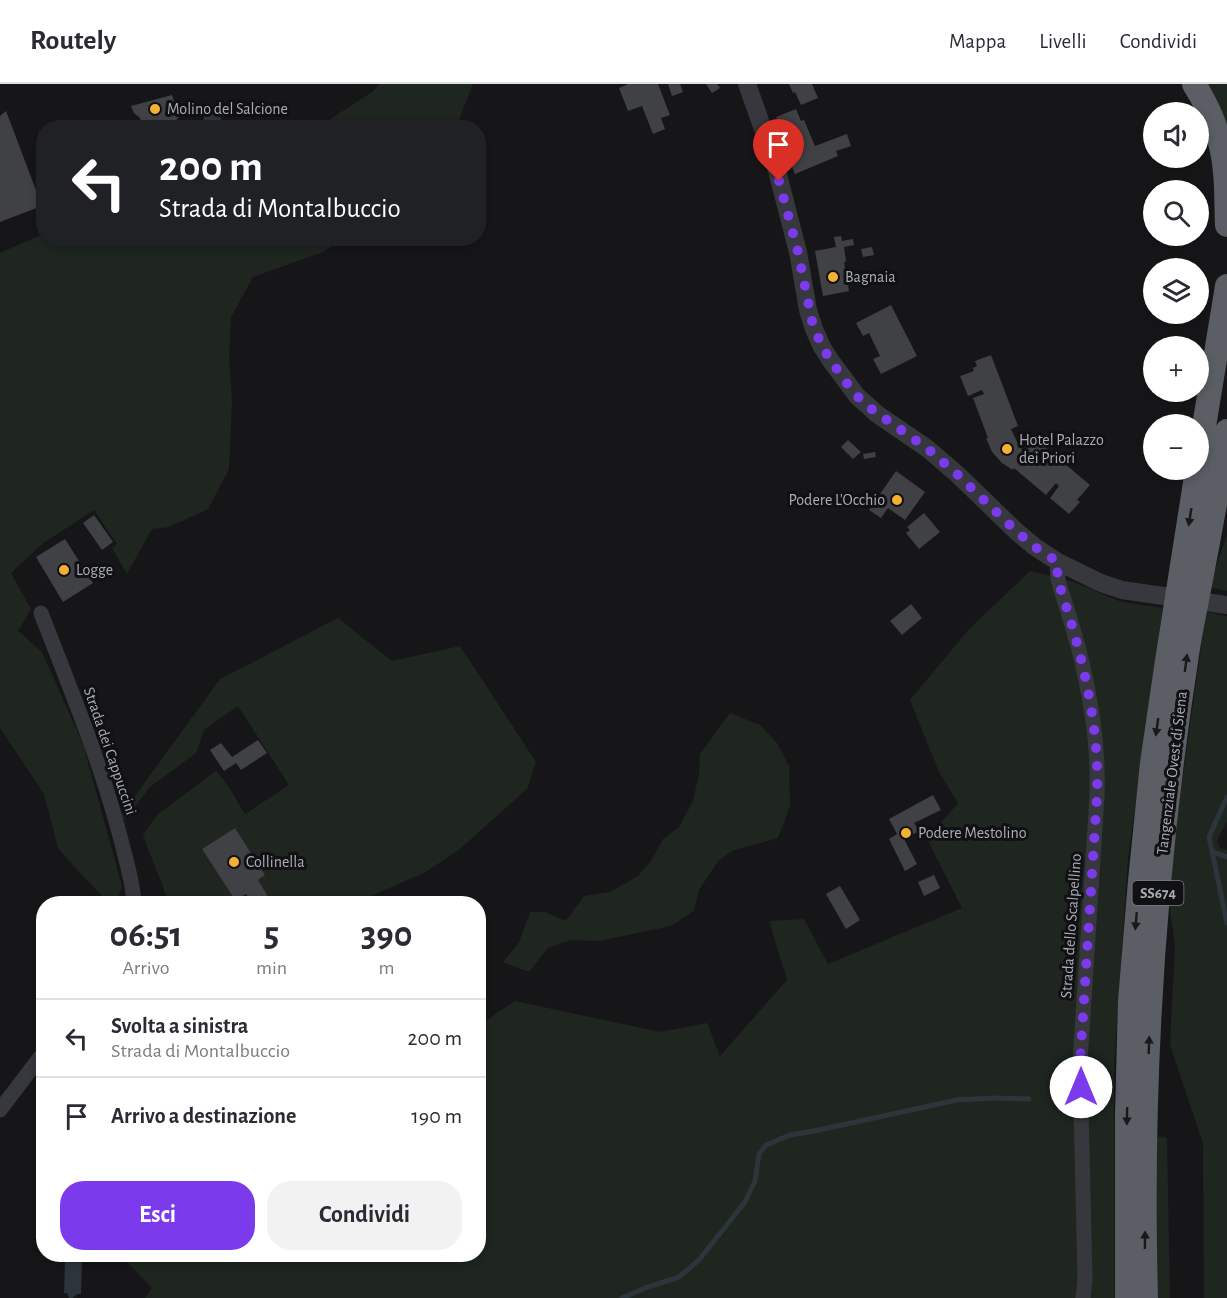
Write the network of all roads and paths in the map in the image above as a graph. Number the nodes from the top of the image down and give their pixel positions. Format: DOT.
graph roads {
  1 [pos="747,84"];
  2 [pos="1194,84"];
  3 [pos="1227,225"];
  4 [pos="1227,286"];
  5 [pos="1206,414"];
  6 [pos="1227,431"];
  7 [pos="1195,480"];
  8 [pos="1058,562"];
  9 [pos="1227,605"];
  10 [pos="41,614"];
  11 [pos="133,896"];
  12 [pos="36,1063"];
  13 [pos="0,1110"];
  14 [pos="1083,1298"];
  15 [pos="1127,1298"];
  16 [pos="1146,1298"];
  1 -- 8 [label="street"];
  2 -- 3 [label="highway"];
  4 -- 5 [label="highway"];
  16 -- 6 [label="highway, Tangenziale Ovest di Siena / SS674, one-way"];
  7 -- 15 [label="highway, Tangenziale Ovest di Siena / SS674, one-way"];
  8 -- 9 [label="street"];
  8 -- 14 [label="street, Strada dello Scalpellino"];
  10 -- 11 [label="street, Strada dei Cappuccini"];
  12 -- 13 [label="street"];
}
